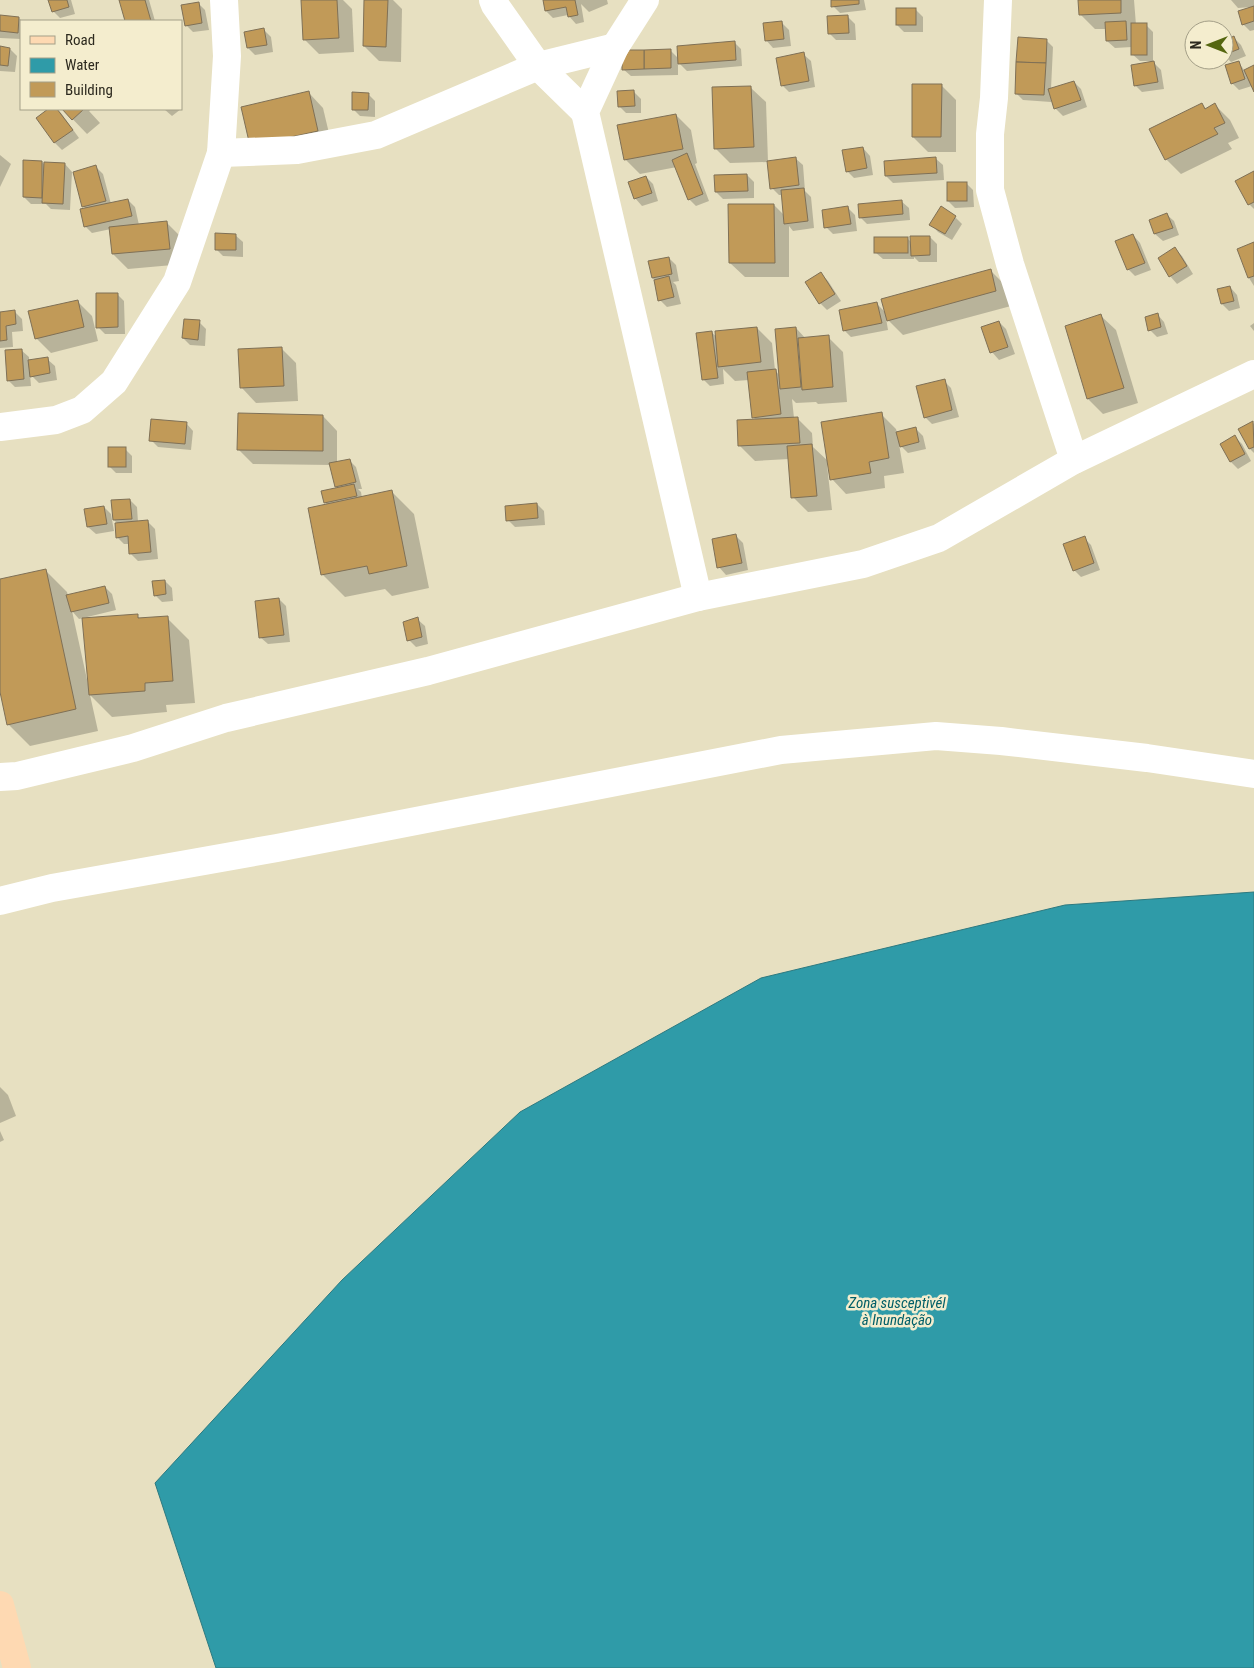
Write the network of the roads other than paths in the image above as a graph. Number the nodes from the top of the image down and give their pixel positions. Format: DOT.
graph roads {
  1 [pos="224,0"];
  2 [pos="493,0"];
  3 [pos="645,0"];
  4 [pos="998,0"];
  5 [pos="615,47"];
  6 [pos="538,66"];
  7 [pos="585,112"];
  8 [pos="221,153"];
  9 [pos="1254,374"];
  10 [pos="0,427"];
  11 [pos="1074,460"];
  12 [pos="698,597"];
  13 [pos="1254,774"];
  14 [pos="0,777"];
  15 [pos="0,901"];
  16 [pos="1,1612"];
  17 [pos="17,1668"];
  1 -- 8 [label="street"];
  2 -- 6 [label="street"];
  3 -- 5 [label="street"];
  4 -- 11 [label="street"];
  5 -- 6 [label="street"];
  5 -- 7 [label="street"];
  6 -- 7 [label="street"];
  6 -- 8 [label="street"];
  7 -- 12 [label="street"];
  8 -- 10 [label="street"];
  9 -- 11 [label="street"];
  11 -- 12 [label="street"];
  12 -- 14 [label="street"];
  13 -- 15 [label="street"];
  16 -- 17 [label="main road"];
}
